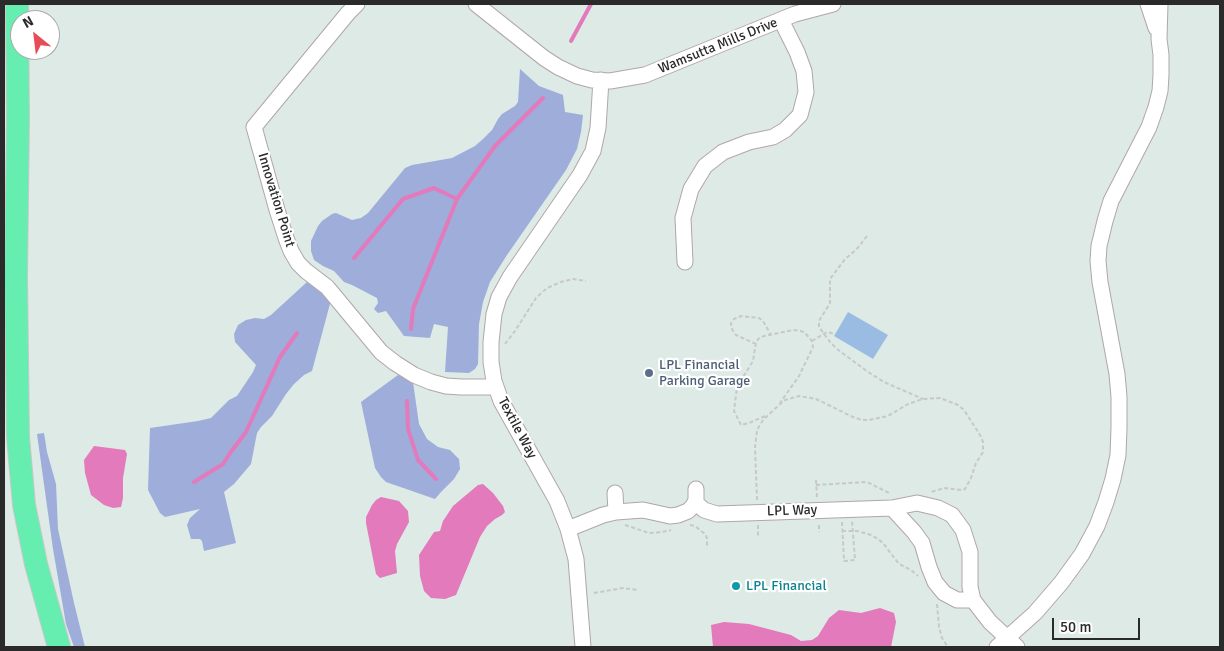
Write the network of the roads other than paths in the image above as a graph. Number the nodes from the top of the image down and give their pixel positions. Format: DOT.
graph roads {
  1 [pos="17,4"];
  2 [pos="477,4"];
  3 [pos="833,4"];
  4 [pos="1148,4"];
  5 [pos="1160,4"];
  6 [pos="352,7"];
  7 [pos="781,20"];
  8 [pos="1159,39"];
  9 [pos="601,80"];
  10 [pos="685,262"];
  11 [pos="496,387"];
  12 [pos="615,493"];
  13 [pos="892,501"];
  14 [pos="619,518"];
  15 [pos="568,529"];
  16 [pos="973,600"];
  17 [pos="1007,644"];
  18 [pos="58,647"];
  19 [pos="583,647"];
  1 -- 18 [label="highway"];
  2 -- 9 [label="street"];
  3 -- 7 [label="street, Wamsutta Mills Drive"];
  4 -- 8 [label="street"];
  5 -- 8 [label="street"];
  6 -- 11 [label="street, Innovation Point"];
  7 -- 9 [label="street, Wamsutta Mills Drive"];
  7 -- 10 [label="street"];
  8 -- 17 [label="street"];
  9 -- 11 [label="street, Textile Way"];
  11 -- 15 [label="street, Textile Way"];
  12 -- 14 [label="street"];
  13 -- 14 [label="street, LPL Way"];
  13 -- 16 [label="street"];
  13 -- 16 [label="street, LPL Way"];
  14 -- 15 [label="street"];
  15 -- 19 [label="street, Textile Way"];
  16 -- 17 [label="street"];
}
